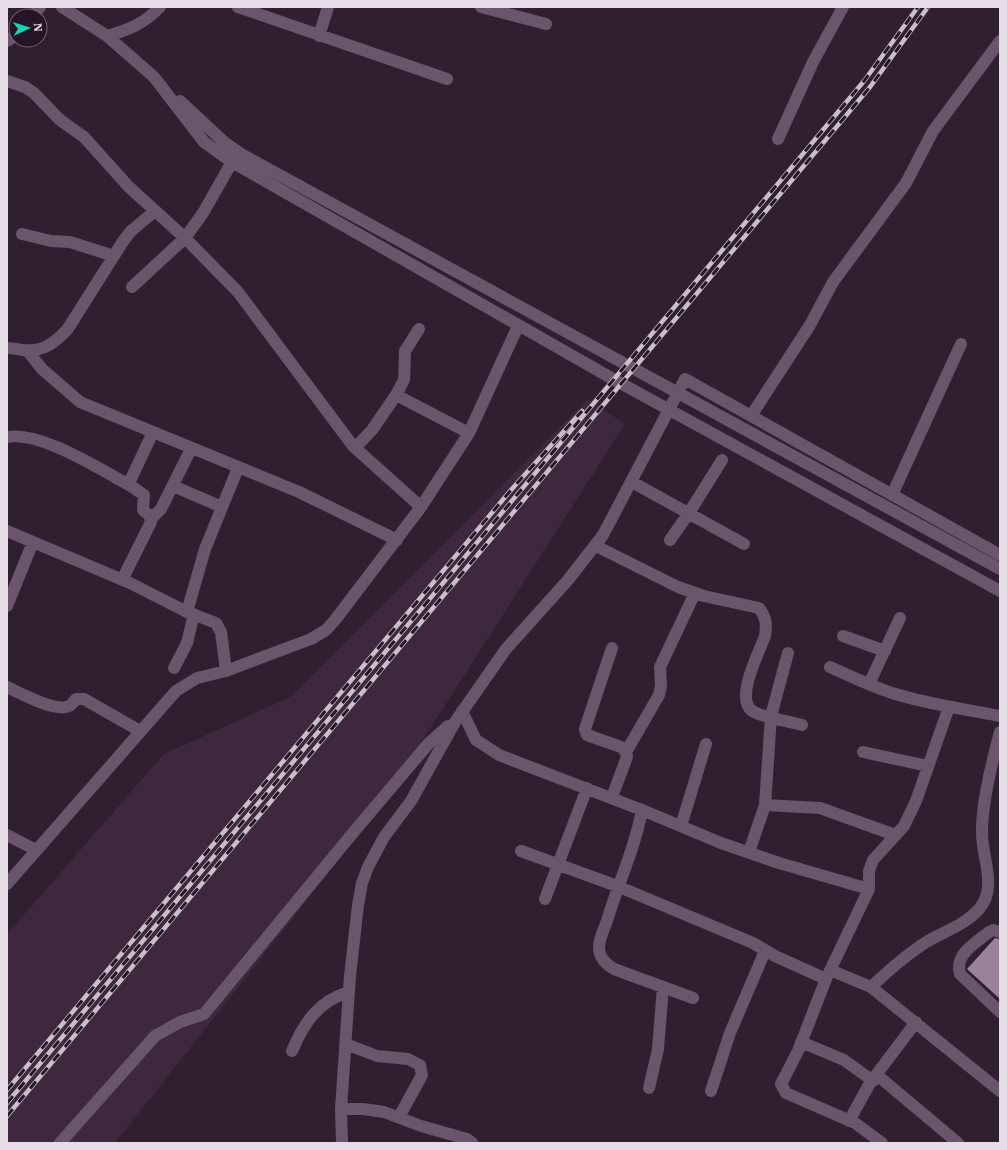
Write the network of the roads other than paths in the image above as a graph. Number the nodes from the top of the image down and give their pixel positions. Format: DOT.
graph roads {
  1 [pos="62,7"];
  2 [pos="160,7"];
  3 [pos="238,7"];
  4 [pos="328,7"];
  5 [pos="481,7"];
  6 [pos="843,7"];
  7 [pos="546,24"];
  8 [pos="107,36"];
  9 [pos="319,36"];
  10 [pos="1000,41"];
  11 [pos="154,77"];
  12 [pos="447,79"];
  13 [pos="7,81"];
  14 [pos="778,139"];
  15 [pos="232,162"];
  16 [pos="155,211"];
  17 [pos="22,234"];
  18 [pos="185,238"];
  19 [pos="114,256"];
  20 [pos="132,287"];
  21 [pos="518,326"];
  22 [pos="419,329"];
  23 [pos="961,344"];
  24 [pos="7,348"];
  25 [pos="27,350"];
  26 [pos="396,396"];
  27 [pos="670,410"];
  28 [pos="751,416"];
  29 [pos="153,432"];
  30 [pos="468,433"];
  31 [pos="7,438"];
  32 [pos="355,448"];
  33 [pos="191,449"];
  34 [pos="722,460"];
  35 [pos="238,468"];
  36 [pos="632,482"];
  37 [pos="131,486"];
  38 [pos="173,486"];
  39 [pos="892,495"];
  40 [pos="222,507"];
  41 [pos="421,507"];
  42 [pos="689,513"];
  43 [pos="151,519"];
  44 [pos="7,530"];
  45 [pos="397,540"];
  46 [pos="670,540"];
  47 [pos="33,542"];
  48 [pos="744,544"];
  49 [pos="596,546"];
  50 [pos="1000,555"];
  51 [pos="1000,569"];
  52 [pos="122,580"];
  53 [pos="1000,591"];
  54 [pos="695,593"];
  55 [pos="7,606"];
  56 [pos="190,613"];
  57 [pos="900,618"];
  58 [pos="843,636"];
  59 [pos="612,648"];
  60 [pos="885,651"];
  61 [pos="788,653"];
  62 [pos="830,667"];
  63 [pos="174,668"];
  64 [pos="226,671"];
  65 [pos="870,684"];
  66 [pos="7,687"];
  67 [pos="949,707"];
  68 [pos="460,714"];
  69 [pos="771,716"];
  70 [pos="1000,716"];
  71 [pos="802,725"];
  72 [pos="140,731"];
  73 [pos="1000,732"];
  74 [pos="706,744"];
  75 [pos="626,752"];
  76 [pos="863,752"];
  77 [pos="928,766"];
  78 [pos="587,788"];
  79 [pos="612,797"];
  80 [pos="765,805"];
  81 [pos="642,810"];
  82 [pos="681,826"];
  83 [pos="7,835"];
  84 [pos="895,835"];
  85 [pos="36,850"];
  86 [pos="521,851"];
  87 [pos="749,852"];
  88 [pos="558,865"];
  89 [pos="7,884"];
  90 [pos="617,886"];
  91 [pos="869,889"];
  92 [pos="545,899"];
  93 [pos="1000,932"];
  94 [pos="765,951"];
  95 [pos="828,975"];
  96 [pos="663,987"];
  97 [pos="871,987"];
  98 [pos="349,992"];
  99 [pos="693,998"];
  100 [pos="1000,1012"];
  101 [pos="916,1022"];
  102 [pos="801,1042"];
  103 [pos="346,1044"];
  104 [pos="292,1051"];
  105 [pos="875,1078"];
  106 [pos="649,1088"];
  107 [pos="711,1092"];
  108 [pos="1000,1092"];
  109 [pos="341,1108"];
  110 [pos="400,1117"];
  111 [pos="849,1121"];
  112 [pos="60,1143"];
  113 [pos="342,1143"];
  114 [pos="472,1143"];
  115 [pos="882,1143"];
  116 [pos="958,1143"];
  1 -- 8 [label="street"];
  2 -- 8 [label="street"];
  3 -- 9 [label="street"];
  4 -- 9 [label="street"];
  5 -- 7 [label="street"];
  6 -- 14 [label="street"];
  8 -- 11 [label="street"];
  9 -- 12 [label="street"];
  10 -- 28 [label="street"];
  11 -- 15 [label="street"];
  11 -- 51 [label="street"];
  13 -- 16 [label="street"];
  15 -- 18 [label="street"];
  15 -- 21 [label="street"];
  16 -- 18 [label="street"];
  16 -- 19 [label="street"];
  17 -- 19 [label="street"];
  18 -- 20 [label="street"];
  18 -- 32 [label="street"];
  19 -- 25 [label="street"];
  21 -- 27 [label="street"];
  21 -- 30 [label="street"];
  22 -- 26 [label="street"];
  23 -- 39 [label="street"];
  24 -- 25 [label="street"];
  25 -- 29 [label="street"];
  26 -- 30 [label="street"];
  26 -- 32 [label="street"];
  27 -- 28 [label="street"];
  27 -- 36 [label="street"];
  27 -- 53 [label="street"];
  28 -- 39 [label="street"];
  29 -- 33 [label="street"];
  29 -- 37 [label="street"];
  30 -- 41 [label="street"];
  31 -- 37 [label="street"];
  32 -- 41 [label="street"];
  33 -- 35 [label="street"];
  33 -- 38 [label="street"];
  34 -- 42 [label="street"];
  35 -- 40 [label="street"];
  35 -- 45 [label="street"];
  36 -- 42 [label="street"];
  36 -- 49 [label="street"];
  37 -- 43 [label="street"];
  38 -- 40 [label="street"];
  38 -- 43 [label="street"];
  39 -- 50 [label="street"];
  40 -- 56 [label="street"];
  41 -- 45 [label="street"];
  42 -- 46 [label="street"];
  42 -- 48 [label="street"];
  43 -- 52 [label="street"];
  44 -- 47 [label="street"];
  45 -- 64 [label="street"];
  47 -- 52 [label="street"];
  47 -- 55 [label="street"];
  49 -- 54 [label="street"];
  49 -- 68 [label="street"];
  52 -- 56 [label="street"];
  54 -- 69 [label="street"];
  54 -- 75 [label="street"];
  56 -- 63 [label="street"];
  56 -- 64 [label="street"];
  57 -- 60 [label="street"];
  58 -- 60 [label="street"];
  59 -- 75 [label="street"];
  60 -- 65 [label="street"];
  61 -- 69 [label="street"];
  62 -- 65 [label="street"];
  64 -- 72 [label="street"];
  65 -- 67 [label="street"];
  66 -- 72 [label="street"];
  67 -- 70 [label="street"];
  67 -- 77 [label="street"];
  68 -- 78 [label="street"];
  68 -- 98 [label="street"];
  68 -- 112 [label="street"];
  69 -- 71 [label="street"];
  69 -- 80 [label="street"];
  72 -- 85 [label="street"];
  73 -- 97 [label="street"];
  74 -- 82 [label="street"];
  75 -- 79 [label="street"];
  76 -- 77 [label="street"];
  77 -- 84 [label="street"];
  78 -- 79 [label="street"];
  78 -- 88 [label="street"];
  79 -- 81 [label="street"];
  80 -- 84 [label="street"];
  80 -- 87 [label="street"];
  81 -- 82 [label="street"];
  81 -- 90 [label="street"];
  82 -- 87 [label="street"];
  83 -- 85 [label="street"];
  84 -- 91 [label="street"];
  85 -- 89 [label="street"];
  86 -- 88 [label="street"];
  87 -- 91 [label="street"];
  88 -- 90 [label="street"];
  88 -- 92 [label="street"];
  90 -- 94 [label="street"];
  90 -- 96 [label="street"];
  91 -- 95 [label="street"];
  93 -- 100 [label="street"];
  94 -- 95 [label="street"];
  94 -- 107 [label="street"];
  95 -- 97 [label="street"];
  95 -- 102 [label="street"];
  96 -- 99 [label="street"];
  96 -- 106 [label="street"];
  97 -- 101 [label="street"];
  98 -- 103 [label="street"];
  98 -- 104 [label="street"];
  101 -- 105 [label="street"];
  101 -- 108 [label="street"];
  102 -- 105 [label="street"];
  102 -- 111 [label="street"];
  103 -- 109 [label="street"];
  103 -- 110 [label="street"];
  105 -- 111 [label="street"];
  105 -- 116 [label="street"];
  109 -- 110 [label="street"];
  109 -- 113 [label="street"];
  110 -- 114 [label="street"];
  111 -- 115 [label="street"];
}
